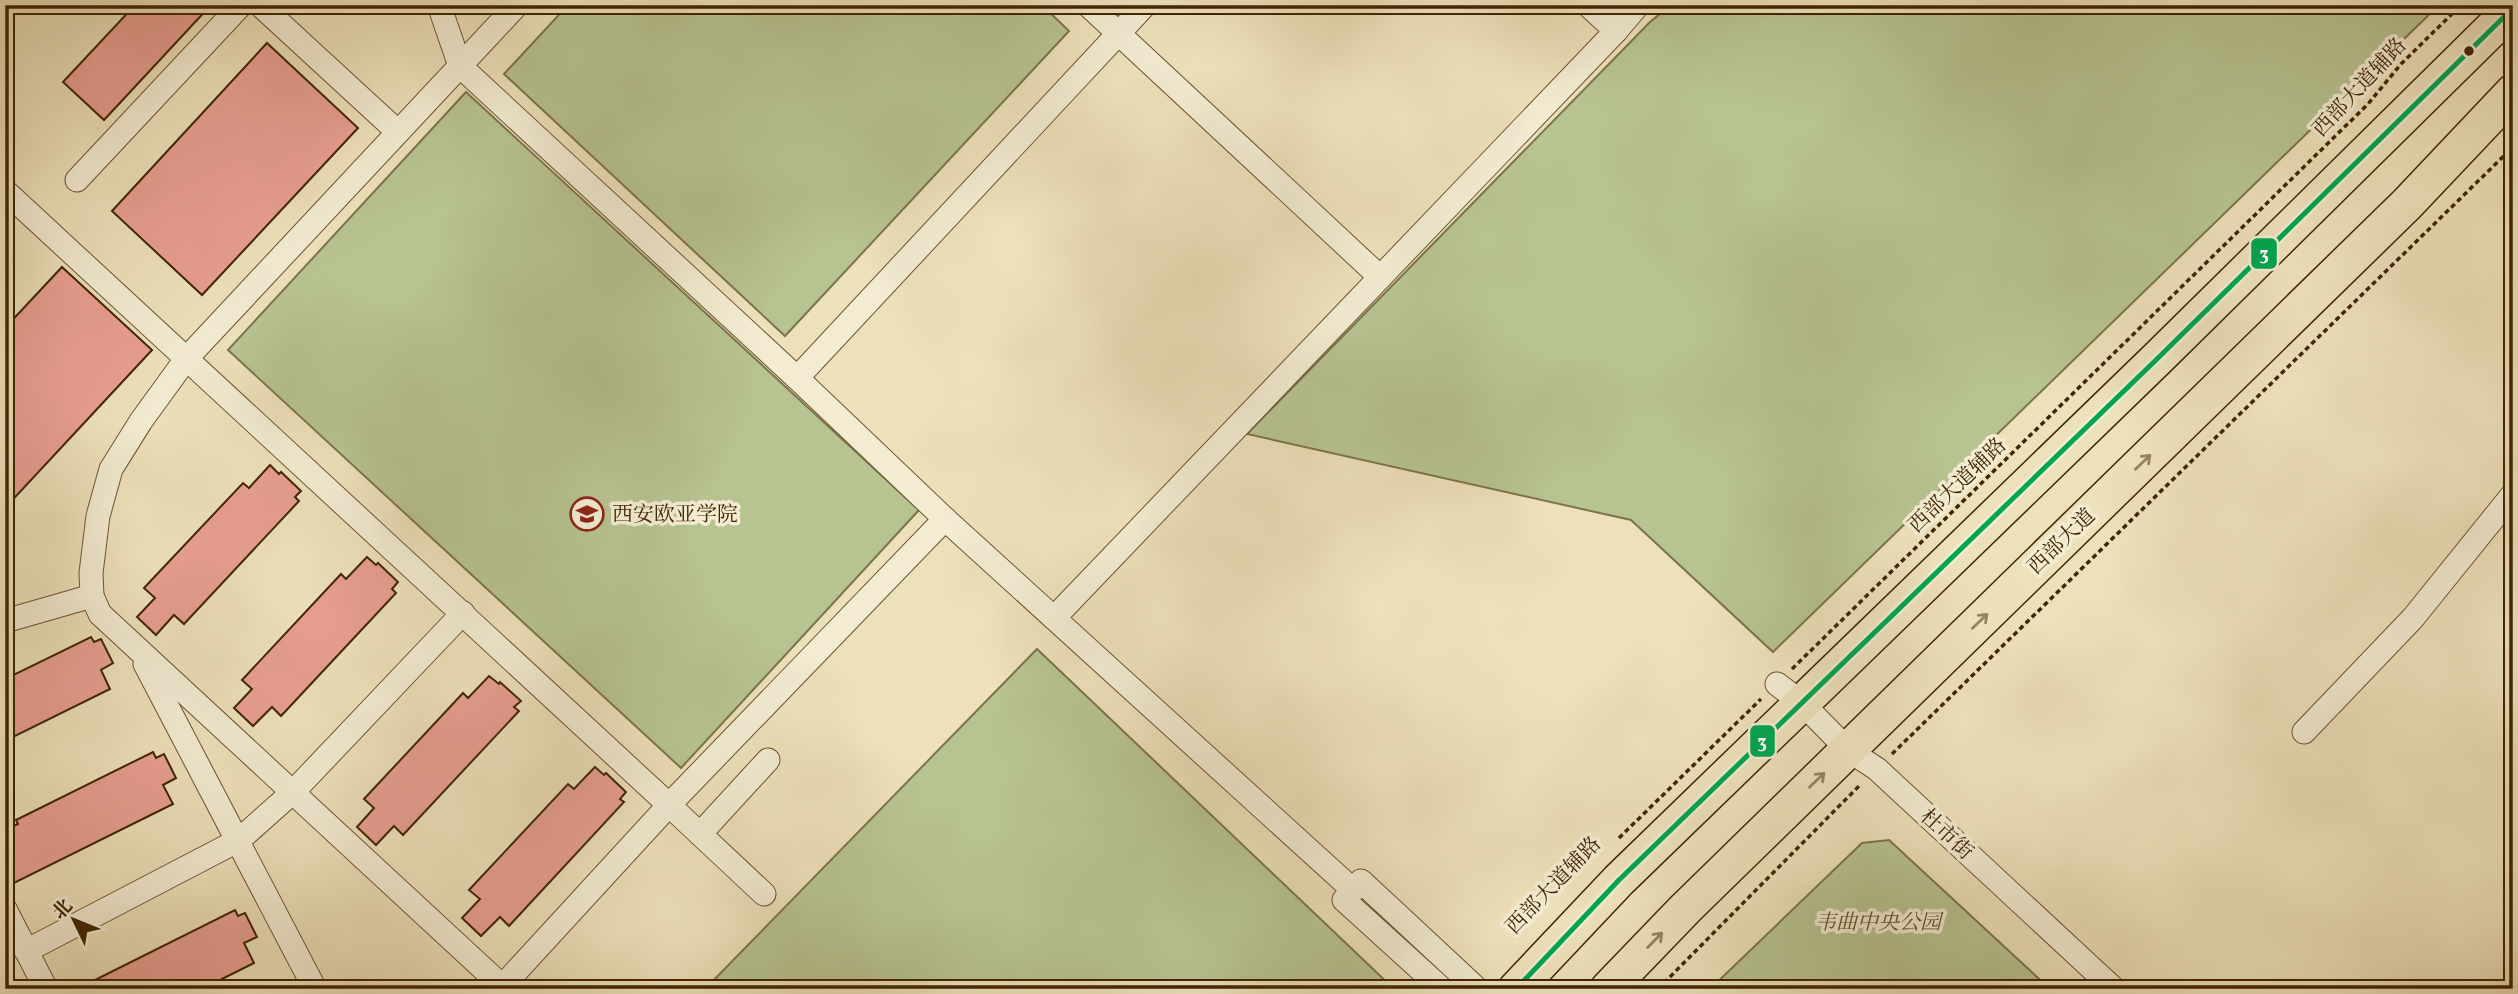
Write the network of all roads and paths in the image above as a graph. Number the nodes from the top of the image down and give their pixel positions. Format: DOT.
graph roads {
  1 [pos="241,5"];
  2 [pos="260,5"];
  3 [pos="439,5"];
  4 [pos="517,5"];
  5 [pos="1088,5"];
  6 [pos="1145,5"];
  7 [pos="1588,5"];
  8 [pos="1638,5"];
  9 [pos="2461,5"];
  10 [pos="2513,8"];
  11 [pos="1616,31"];
  12 [pos="1118,34"];
  13 [pos="460,66"];
  14 [pos="2513,92"];
  15 [pos="398,132"];
  16 [pos="2513,147"];
  17 [pos="77,180"];
  18 [pos="5,191"];
  19 [pos="1380,277"];
  20 [pos="186,359"];
  21 [pos="797,378"];
  22 [pos="2513,494"];
  23 [pos="945,519"];
  24 [pos="92,597"];
  25 [pos="463,613"];
  26 [pos="1054,618"];
  27 [pos="5,621"];
  28 [pos="137,648"];
  29 [pos="1790,693"];
  30 [pos="2304,732"];
  31 [pos="1848,750"];
  32 [pos="768,760"];
  33 [pos="1877,769"];
  34 [pos="293,792"];
  35 [pos="670,805"];
  36 [pos="700,834"];
  37 [pos="1619,838"];
  38 [pos="239,840"];
  39 [pos="1353,890"];
  40 [pos="764,894"];
  41 [pos="5,909"];
  42 [pos="26,951"];
  43 [pos="502,988"];
  44 [pos="46,989"];
  45 [pos="315,989"];
  46 [pos="1442,989"];
  47 [pos="1477,989"];
  48 [pos="1516,989"];
  49 [pos="1608,989"];
  50 [pos="1658,989"];
  51 [pos="2114,989"];
  1 -- 17 [label="street"];
  2 -- 15 [label="street"];
  3 -- 13 [label="street"];
  4 -- 13 [label="street"];
  5 -- 12 [label="street"];
  6 -- 12 [label="street"];
  7 -- 11 [label="street"];
  8 -- 11 [label="street"];
  9 -- 29 [label="path, 西部大道辅路"];
  10 -- 29 [label="main road"];
  11 -- 19 [label="street"];
  12 -- 19 [label="street"];
  12 -- 21 [label="street"];
  13 -- 15 [label="street"];
  13 -- 21 [label="street"];
  31 -- 14 [label="main road, 西部大道, one-way"];
  15 -- 20 [label="street"];
  16 -- 33 [label="path"];
  18 -- 20 [label="street"];
  19 -- 26 [label="street"];
  20 -- 24 [label="street"];
  20 -- 25 [label="street"];
  21 -- 23 [label="street"];
  22 -- 30 [label="street"];
  23 -- 26 [label="street"];
  23 -- 35 [label="street"];
  24 -- 27 [label="street"];
  24 -- 28 [label="street"];
  25 -- 34 [label="street"];
  25 -- 35 [label="street"];
  26 -- 39 [label="street"];
  28 -- 34 [label="street"];
  28 -- 38 [label="street"];
  29 -- 31 [label="street, 杜市街"];
  29 -- 37 [label="path, 西部大道辅路"];
  29 -- 48 [label="main road"];
  31 -- 33 [label="street, 杜市街"];
  49 -- 31 [label="main road, 西部大道, one-way"];
  32 -- 36 [label="street"];
  33 -- 50 [label="path"];
  33 -- 51 [label="street, 杜市街"];
  34 -- 38 [label="street"];
  34 -- 43 [label="street"];
  35 -- 36 [label="street"];
  35 -- 43 [label="street"];
  36 -- 40 [label="street"];
  38 -- 42 [label="street"];
  38 -- 45 [label="street"];
  39 -- 46 [label="street"];
  39 -- 47 [label="street"];
  41 -- 42 [label="street"];
  42 -- 44 [label="street"];
}
